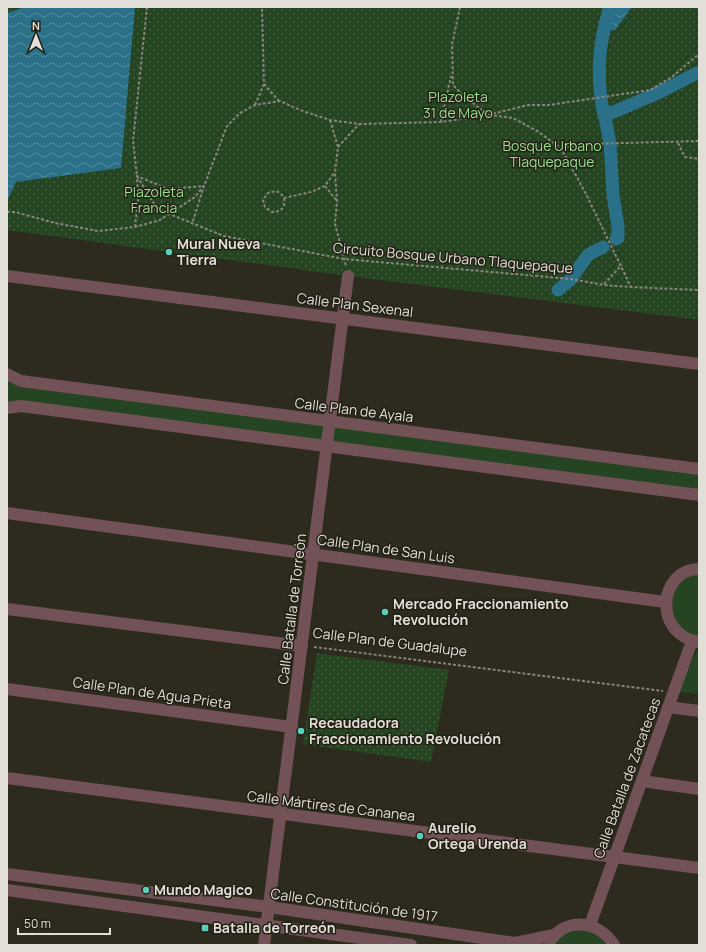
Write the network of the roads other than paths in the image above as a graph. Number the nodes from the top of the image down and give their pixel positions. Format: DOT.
graph roads {
  1 [pos="7,276"];
  2 [pos="348,276"];
  3 [pos="343,319"];
  4 [pos="699,364"];
  5 [pos="7,374"];
  6 [pos="7,408"];
  7 [pos="330,422"];
  8 [pos="327,447"];
  9 [pos="699,469"];
  10 [pos="699,495"];
  11 [pos="7,513"];
  12 [pos="314,554"];
  13 [pos="699,569"];
  14 [pos="665,602"];
  15 [pos="7,610"];
  16 [pos="695,641"];
  17 [pos="302,646"];
  18 [pos="7,689"];
  19 [pos="668,707"];
  20 [pos="699,711"];
  21 [pos="292,727"];
  22 [pos="7,778"];
  23 [pos="642,781"];
  24 [pos="699,789"];
  25 [pos="281,815"];
  26 [pos="615,856"];
  27 [pos="699,868"];
  28 [pos="7,874"];
  29 [pos="7,890"];
  30 [pos="269,907"];
  31 [pos="267,924"];
  32 [pos="590,925"];
  33 [pos="550,940"];
  34 [pos="264,945"];
  35 [pos="411,945"];
  36 [pos="614,945"];
  1 -- 3 [label="street, Calle Plan Sexenal"];
  2 -- 3 [label="street, Calle Batalla de Torreón"];
  3 -- 4 [label="street, Calle Plan Sexenal"];
  3 -- 7 [label="street, Calle Batalla de Torreón"];
  5 -- 7 [label="street, Calle Plan de Ayala"];
  6 -- 8 [label="street"];
  7 -- 8 [label="street, Calle Batalla de Torreón"];
  7 -- 9 [label="street, Calle Plan de Ayala"];
  8 -- 10 [label="street"];
  8 -- 12 [label="street, Calle Batalla de Torreón"];
  11 -- 12 [label="street, Calle Plan de San Luis"];
  12 -- 14 [label="street, Calle Plan de San Luis"];
  12 -- 17 [label="street, Calle Batalla de Torreón"];
  13 -- 14 [label="street"];
  14 -- 16 [label="street"];
  15 -- 17 [label="street, Calle Plan de Guadalupe"];
  16 -- 19 [label="street, Calle Batalla de Zacatecas"];
  17 -- 21 [label="street, Calle Batalla de Torreón"];
  18 -- 21 [label="street, Calle Plan de Agua Prieta"];
  19 -- 20 [label="street"];
  19 -- 23 [label="street, Calle Batalla de Zacatecas"];
  21 -- 25 [label="street, Calle Batalla de Torreón"];
  22 -- 25 [label="street, Calle Mártires de Cananea"];
  23 -- 24 [label="street"];
  23 -- 26 [label="street, Calle Batalla de Zacatecas"];
  25 -- 26 [label="street, Calle Mártires de Cananea"];
  25 -- 30 [label="street, Calle Batalla de Torreón"];
  26 -- 27 [label="street, Calle Mártires de Cananea"];
  26 -- 32 [label="street, Calle Batalla de Zacatecas"];
  28 -- 30 [label="street, Calle Constitución de 1917"];
  29 -- 31 [label="street"];
  30 -- 31 [label="street, Calle Batalla de Torreón"];
  30 -- 33 [label="street, Calle Constitución de 1917"];
  31 -- 34 [label="street, Calle Batalla de Torreón"];
  31 -- 35 [label="street"];
  32 -- 33 [label="street, Calle Constitución de 1917"];
  32 -- 36 [label="street"];
}
